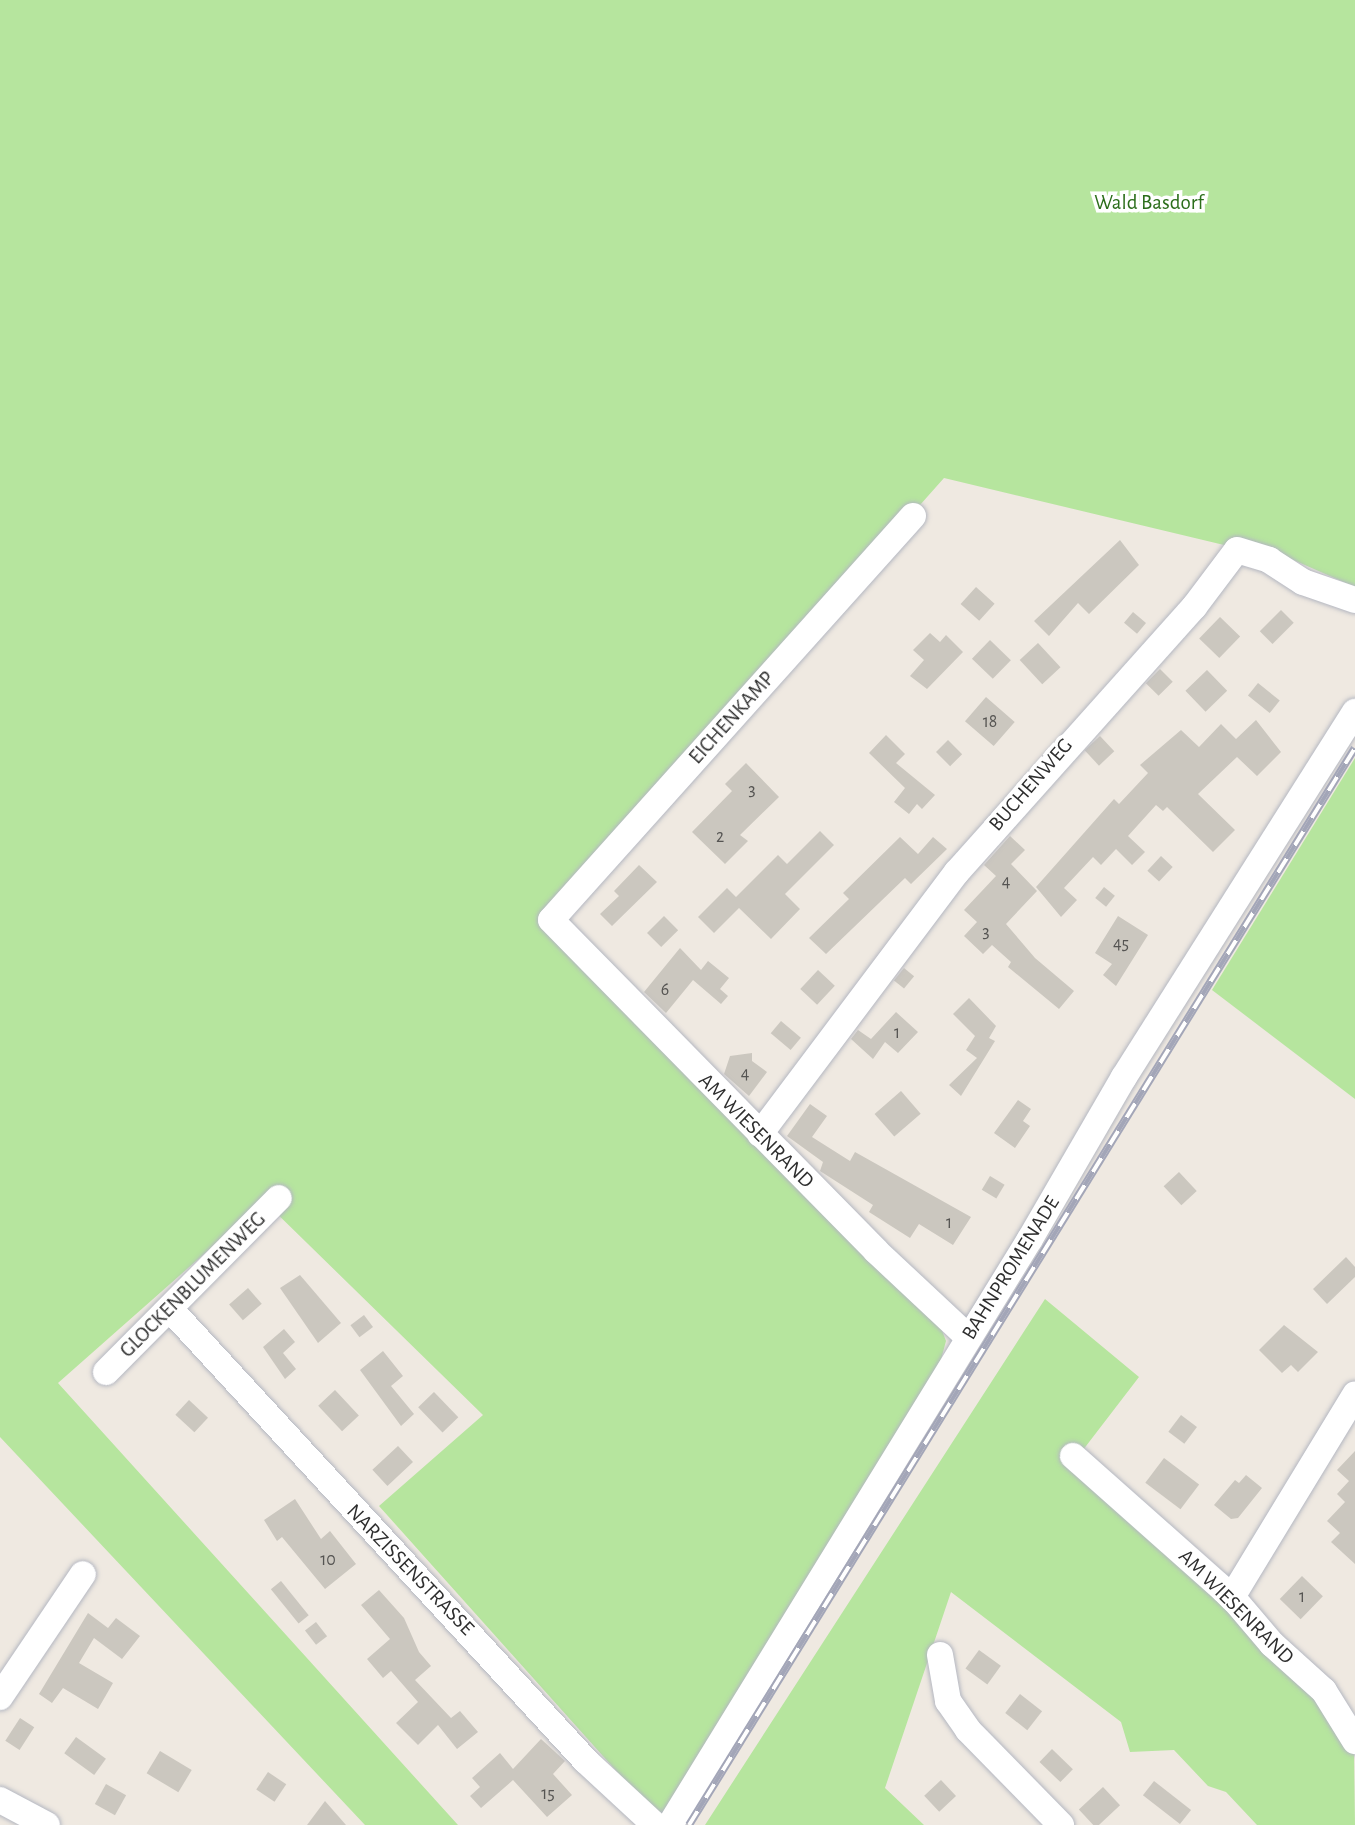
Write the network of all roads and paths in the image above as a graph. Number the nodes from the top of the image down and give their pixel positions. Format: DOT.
graph roads {
  1 [pos="913,516"];
  2 [pos="1355,600"];
  3 [pos="1355,712"];
  4 [pos="551,920"];
  5 [pos="760,1134"];
  6 [pos="279,1198"];
  7 [pos="171,1310"];
  8 [pos="968,1337"];
  9 [pos="106,1372"];
  10 [pos="1355,1395"];
  11 [pos="1073,1456"];
  12 [pos="83,1574"];
  13 [pos="1232,1597"];
  14 [pos="940,1654"];
  15 [pos="0,1697"];
  16 [pos="1355,1741"];
  17 [pos="0,1800"];
  18 [pos="47,1825"];
  19 [pos="655,1825"];
  20 [pos="670,1825"];
  21 [pos="1061,1825"];
  1 -- 4 [label="street, EICHENKAMP"];
  2 -- 5 [label="street, BUCHENWEG"];
  3 -- 8 [label="street, BAHNPROMENADE"];
  4 -- 5 [label="street, AM WIESENRAND"];
  5 -- 8 [label="street, AM WIESENRAND"];
  6 -- 7 [label="street, GLOCKENBLUMENWEG"];
  7 -- 9 [label="street, GLOCKENBLUMENWEG"];
  7 -- 19 [label="street, NARZISSENSTRASSE"];
  8 -- 20 [label="street, BAHNPROMENADE"];
  10 -- 13 [label="street"];
  11 -- 13 [label="street, AM WIESENRAND"];
  12 -- 15 [label="street"];
  13 -- 16 [label="street, AM WIESENRAND"];
  14 -- 21 [label="street"];
  17 -- 18 [label="street"];
}
